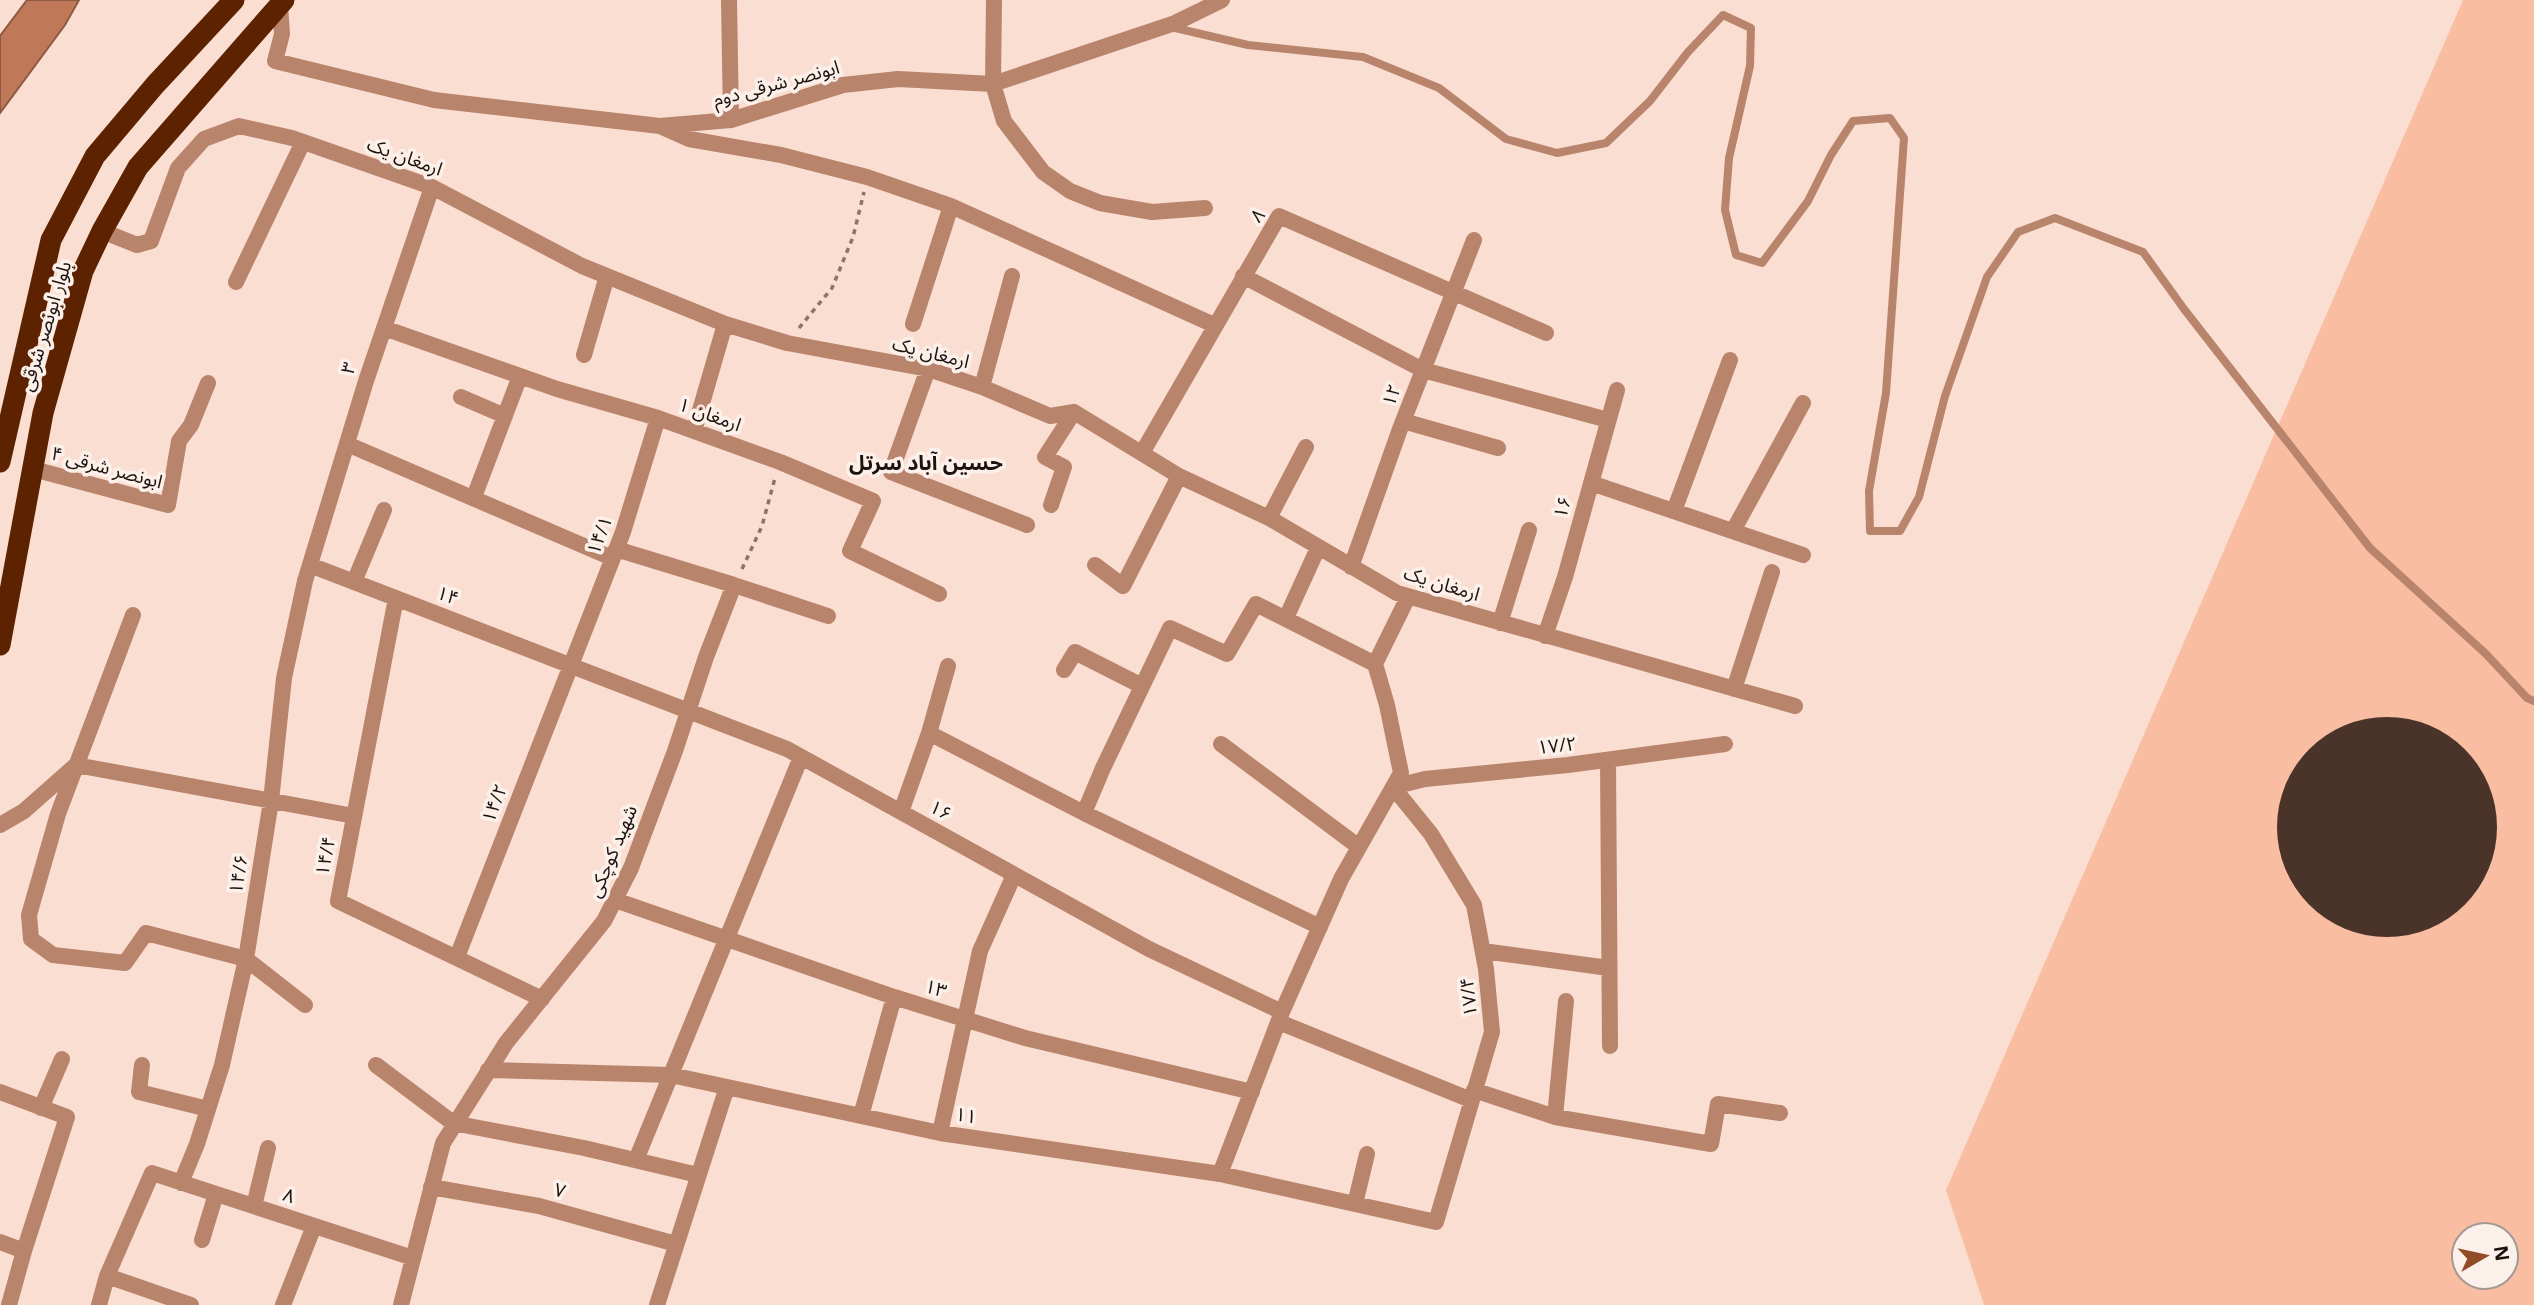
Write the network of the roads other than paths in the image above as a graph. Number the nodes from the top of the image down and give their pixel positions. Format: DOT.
graph roads {
  1 [pos="234,0"];
  2 [pos="729,0"];
  3 [pos="994,0"];
  4 [pos="1222,0"];
  5 [pos="282,2"];
  6 [pos="1165,26"];
  7 [pos="993,84"];
  8 [pos="731,120"];
  9 [pos="660,126"];
  10 [pos="303,142"];
  11 [pos="432,187"];
  12 [pos="951,206"];
  13 [pos="1205,208"];
  14 [pos="102,231"];
  15 [pos="1474,240"];
  16 [pos="607,276"];
  17 [pos="1012,276"];
  18 [pos="1243,276"];
  19 [pos="236,282"];
  20 [pos="1454,292"];
  21 [pos="725,324"];
  22 [pos="913,324"];
  23 [pos="1214,325"];
  24 [pos="384,328"];
  25 [pos="1546,334"];
  26 [pos="584,355"];
  27 [pos="1730,360"];
  28 [pos="928,369"];
  29 [pos="1423,370"];
  30 [pos="520,376"];
  31 [pos="208,383"];
  32 [pos="982,387"];
  33 [pos="1617,390"];
  34 [pos="461,397"];
  35 [pos="1803,403"];
  36 [pos="1074,412"];
  37 [pos="505,416"];
  38 [pos="658,418"];
  39 [pos="1608,420"];
  40 [pos="1403,421"];
  41 [pos="694,431"];
  42 [pos="347,443"];
  43 [pos="1306,447"];
  44 [pos="1499,448"];
  45 [pos="1142,453"];
  46 [pos="0,462"];
  47 [pos="33,469"];
  48 [pos="1178,476"];
  49 [pos="1591,483"];
  50 [pos="474,497"];
  51 [pos="1051,505"];
  52 [pos="384,510"];
  53 [pos="1674,511"];
  54 [pos="1269,518"];
  55 [pos="1027,524"];
  56 [pos="1529,530"];
  57 [pos="1733,531"];
  58 [pos="1318,548"];
  59 [pos="614,553"];
  60 [pos="1802,555"];
  61 [pos="310,565"];
  62 [pos="1095,565"];
  63 [pos="1351,567"];
  64 [pos="1772,572"];
  65 [pos="354,582"];
  66 [pos="734,585"];
  67 [pos="939,594"];
  68 [pos="396,597"];
  69 [pos="1408,597"];
  70 [pos="132,615"];
  71 [pos="828,617"];
  72 [pos="1286,618"];
  73 [pos="1500,623"];
  74 [pos="1545,636"];
  75 [pos="0,645"];
  76 [pos="570,664"];
  77 [pos="1375,664"];
  78 [pos="948,666"];
  79 [pos="1064,670"];
  80 [pos="1142,687"];
  81 [pos="1734,689"];
  82 [pos="2534,701"];
  83 [pos="1795,706"];
  84 [pos="688,710"];
  85 [pos="929,733"];
  86 [pos="1221,744"];
  87 [pos="1725,744"];
  88 [pos="801,757"];
  89 [pos="1608,760"];
  90 [pos="76,765"];
  91 [pos="1397,780"];
  92 [pos="271,801"];
  93 [pos="901,813"];
  94 [pos="1084,813"];
  95 [pos="354,816"];
  96 [pos="0,825"];
  97 [pos="1359,847"];
  98 [pos="1014,875"];
  99 [pos="615,900"];
  100 [pos="1320,927"];
  101 [pos="726,939"];
  102 [pos="1483,951"];
  103 [pos="457,957"];
  104 [pos="246,959"];
  105 [pos="1609,968"];
  106 [pos="894,997"];
  107 [pos="542,999"];
  108 [pos="1566,1001"];
  109 [pos="305,1005"];
  110 [pos="1280,1017"];
  111 [pos="965,1019"];
  112 [pos="1610,1046"];
  113 [pos="62,1059"];
  114 [pos="142,1065"];
  115 [pos="376,1065"];
  116 [pos="488,1070"];
  117 [pos="671,1075"];
  118 [pos="727,1087"];
  119 [pos="0,1092"];
  120 [pos="1252,1092"];
  121 [pos="1472,1095"];
  122 [pos="41,1108"];
  123 [pos="208,1109"];
  124 [pos="1780,1112"];
  125 [pos="861,1116"];
  126 [pos="1555,1117"];
  127 [pos="453,1123"];
  128 [pos="940,1132"];
  129 [pos="268,1148"];
  130 [pos="1367,1154"];
  131 [pos="636,1160"];
  132 [pos="1220,1174"];
  133 [pos="698,1175"];
  134 [pos="181,1183"];
  135 [pos="431,1187"];
  136 [pos="216,1194"];
  137 [pos="1355,1204"];
  138 [pos="254,1206"];
  139 [pos="1436,1222"];
  140 [pos="314,1226"];
  141 [pos="202,1240"];
  142 [pos="0,1242"];
  143 [pos="676,1244"];
  144 [pos="24,1251"];
  145 [pos="413,1258"];
  146 [pos="107,1276"];
  147 [pos="9,1305"];
  148 [pos="99,1305"];
  149 [pos="191,1305"];
  150 [pos="283,1305"];
  151 [pos="401,1305"];
  152 [pos="657,1305"];
  1 -- 46 [label="highway, بلوار ابونصر شرقی"];
  2 -- 8 [label="street"];
  3 -- 7 [label="street"];
  4 -- 6 [label="street"];
  5 -- 9 [label="street, ابونصر شرقی دوم"];
  5 -- 14 [label="highway, بلوار ابونصر شرقی"];
  6 -- 7 [label="street"];
  6 -- 82 [label="lane"];
  7 -- 8 [label="street, ابونصر شرقی دوم"];
  7 -- 13 [label="street"];
  8 -- 9 [label="street, ابونصر شرقی دوم"];
  9 -- 12 [label="street"];
  10 -- 11 [label="street, ارمغان یک"];
  10 -- 14 [label="street, ارمغان یک"];
  10 -- 19 [label="street"];
  11 -- 16 [label="street, ارمغان یک"];
  11 -- 24 [label="street, ۳"];
  12 -- 22 [label="street"];
  12 -- 23 [label="street"];
  14 -- 47 [label="highway, بلوار ابونصر شرقی"];
  15 -- 20 [label="street, ۱۲"];
  16 -- 21 [label="street, ارمغان یک"];
  16 -- 26 [label="street"];
  17 -- 32 [label="street"];
  18 -- 20 [label="street, ۸"];
  18 -- 23 [label="street, ۸"];
  18 -- 29 [label="street"];
  20 -- 25 [label="street, ۸"];
  20 -- 29 [label="street, ۱۲"];
  21 -- 28 [label="street, ارمغان یک"];
  21 -- 41 [label="street"];
  23 -- 45 [label="street, ۸"];
  24 -- 30 [label="street, ارمغان ۱"];
  24 -- 42 [label="street, ۳"];
  27 -- 53 [label="street"];
  28 -- 32 [label="street, ارمغان یک"];
  28 -- 55 [label="street"];
  29 -- 39 [label="street"];
  29 -- 40 [label="street, ۱۲"];
  30 -- 37 [label="street"];
  30 -- 38 [label="street, ارمغان ۱"];
  31 -- 47 [label="street, ابونصر شرقی ۴"];
  32 -- 36 [label="street, ارمغان یک"];
  33 -- 39 [label="street, ۱۶"];
  34 -- 37 [label="street"];
  35 -- 57 [label="street"];
  36 -- 45 [label="street, ارمغان یک"];
  36 -- 51 [label="street"];
  37 -- 50 [label="street"];
  38 -- 41 [label="street, ارمغان ۱"];
  38 -- 59 [label="street, ۱۴/۱"];
  39 -- 49 [label="street, ۱۶"];
  40 -- 44 [label="street"];
  40 -- 63 [label="street, ۱۲"];
  41 -- 67 [label="street, ارمغان ۱"];
  42 -- 50 [label="street"];
  42 -- 61 [label="street, ۳"];
  43 -- 54 [label="street"];
  45 -- 48 [label="street, ارمغان یک"];
  47 -- 75 [label="highway, بلوار ابونصر شرقی"];
  48 -- 54 [label="street, ارمغان یک"];
  48 -- 62 [label="street"];
  49 -- 53 [label="street"];
  49 -- 74 [label="street, ۱۶"];
  50 -- 59 [label="street"];
  52 -- 65 [label="street"];
  53 -- 57 [label="street"];
  54 -- 58 [label="street, ارمغان یک"];
  56 -- 73 [label="street"];
  57 -- 60 [label="street"];
  58 -- 63 [label="street, ارمغان یک"];
  58 -- 72 [label="street"];
  59 -- 66 [label="street"];
  59 -- 76 [label="street, ۱۴/۱"];
  61 -- 65 [label="street, ۱۴"];
  61 -- 92 [label="street, ۱۴/۶"];
  63 -- 69 [label="street, ارمغان یک"];
  64 -- 81 [label="street"];
  65 -- 68 [label="street, ۱۴"];
  66 -- 71 [label="street"];
  66 -- 84 [label="street, شهید کوچکی"];
  68 -- 76 [label="street, ۱۴"];
  68 -- 95 [label="street, ۱۴/۴"];
  69 -- 73 [label="street, ارمغان یک"];
  69 -- 77 [label="street"];
  70 -- 90 [label="street"];
  72 -- 77 [label="street"];
  72 -- 80 [label="street"];
  73 -- 74 [label="street, ارمغان یک"];
  74 -- 81 [label="street, ارمغان یک"];
  76 -- 84 [label="street, ۱۶"];
  76 -- 103 [label="street, ۱۴/۲"];
  77 -- 91 [label="street"];
  78 -- 85 [label="street"];
  79 -- 80 [label="street"];
  80 -- 94 [label="street"];
  81 -- 83 [label="street, ارمغان یک"];
  84 -- 88 [label="street, ۱۶"];
  84 -- 99 [label="street, شهید کوچکی"];
  85 -- 93 [label="street"];
  85 -- 94 [label="street"];
  86 -- 97 [label="street"];
  87 -- 89 [label="street, ۱۷/۲"];
  88 -- 93 [label="street, ۱۶"];
  88 -- 101 [label="street"];
  89 -- 91 [label="street, ۱۷/۲"];
  89 -- 105 [label="street"];
  90 -- 92 [label="street"];
  90 -- 96 [label="street"];
  90 -- 104 [label="street"];
  91 -- 97 [label="street"];
  91 -- 102 [label="street, ۱۷/۴"];
  92 -- 95 [label="street"];
  92 -- 104 [label="street, ۱۴/۶"];
  93 -- 98 [label="street, ۱۶"];
  94 -- 100 [label="street"];
  95 -- 103 [label="street, ۱۴/۴"];
  97 -- 100 [label="street"];
  98 -- 110 [label="street, ۱۶"];
  98 -- 111 [label="street"];
  99 -- 101 [label="street, ۱۳"];
  99 -- 107 [label="street, شهید کوچکی"];
  100 -- 110 [label="street"];
  101 -- 106 [label="street, ۱۳"];
  101 -- 117 [label="street"];
  102 -- 105 [label="street"];
  102 -- 121 [label="street, ۱۷/۴"];
  103 -- 107 [label="street, ۱۴/۴"];
  104 -- 109 [label="street"];
  104 -- 123 [label="street, ۱۴/۶"];
  105 -- 112 [label="street"];
  106 -- 111 [label="street, ۱۳"];
  106 -- 125 [label="street"];
  107 -- 116 [label="street, شهید کوچکی"];
  108 -- 126 [label="street"];
  110 -- 120 [label="street"];
  110 -- 121 [label="street, ۱۶"];
  111 -- 120 [label="street, ۱۳"];
  111 -- 128 [label="street"];
  113 -- 122 [label="street"];
  114 -- 123 [label="street"];
  115 -- 127 [label="street"];
  116 -- 117 [label="street, ۱۱"];
  116 -- 127 [label="street, شهید کوچکی"];
  117 -- 118 [label="street, ۱۱"];
  117 -- 131 [label="street"];
  118 -- 125 [label="street, ۱۱"];
  118 -- 133 [label="street"];
  119 -- 122 [label="street"];
  120 -- 132 [label="street"];
  121 -- 126 [label="street, ۱۶"];
  121 -- 139 [label="street, ۱۷/۴"];
  122 -- 144 [label="street"];
  123 -- 134 [label="street, ۱۴/۶"];
  124 -- 126 [label="street, ۱۶"];
  125 -- 128 [label="street, ۱۱"];
  127 -- 131 [label="street"];
  127 -- 135 [label="street, شهید کوچکی"];
  128 -- 132 [label="street, ۱۱"];
  129 -- 138 [label="street"];
  130 -- 137 [label="street"];
  131 -- 133 [label="street"];
  132 -- 137 [label="street, ۱۱"];
  133 -- 143 [label="street"];
  134 -- 136 [label="street, ۸"];
  134 -- 146 [label="street, ۸"];
  135 -- 143 [label="street, ۷"];
  135 -- 145 [label="street, شهید کوچکی"];
  136 -- 138 [label="street, ۸"];
  136 -- 141 [label="street"];
  137 -- 139 [label="street, ۱۱"];
  138 -- 140 [label="street, ۸"];
  140 -- 145 [label="street, ۸"];
  140 -- 150 [label="street"];
  142 -- 144 [label="street"];
  143 -- 152 [label="street"];
  144 -- 147 [label="street"];
  145 -- 151 [label="street, شهید کوچکی"];
  146 -- 148 [label="street"];
  146 -- 149 [label="street"];
}
